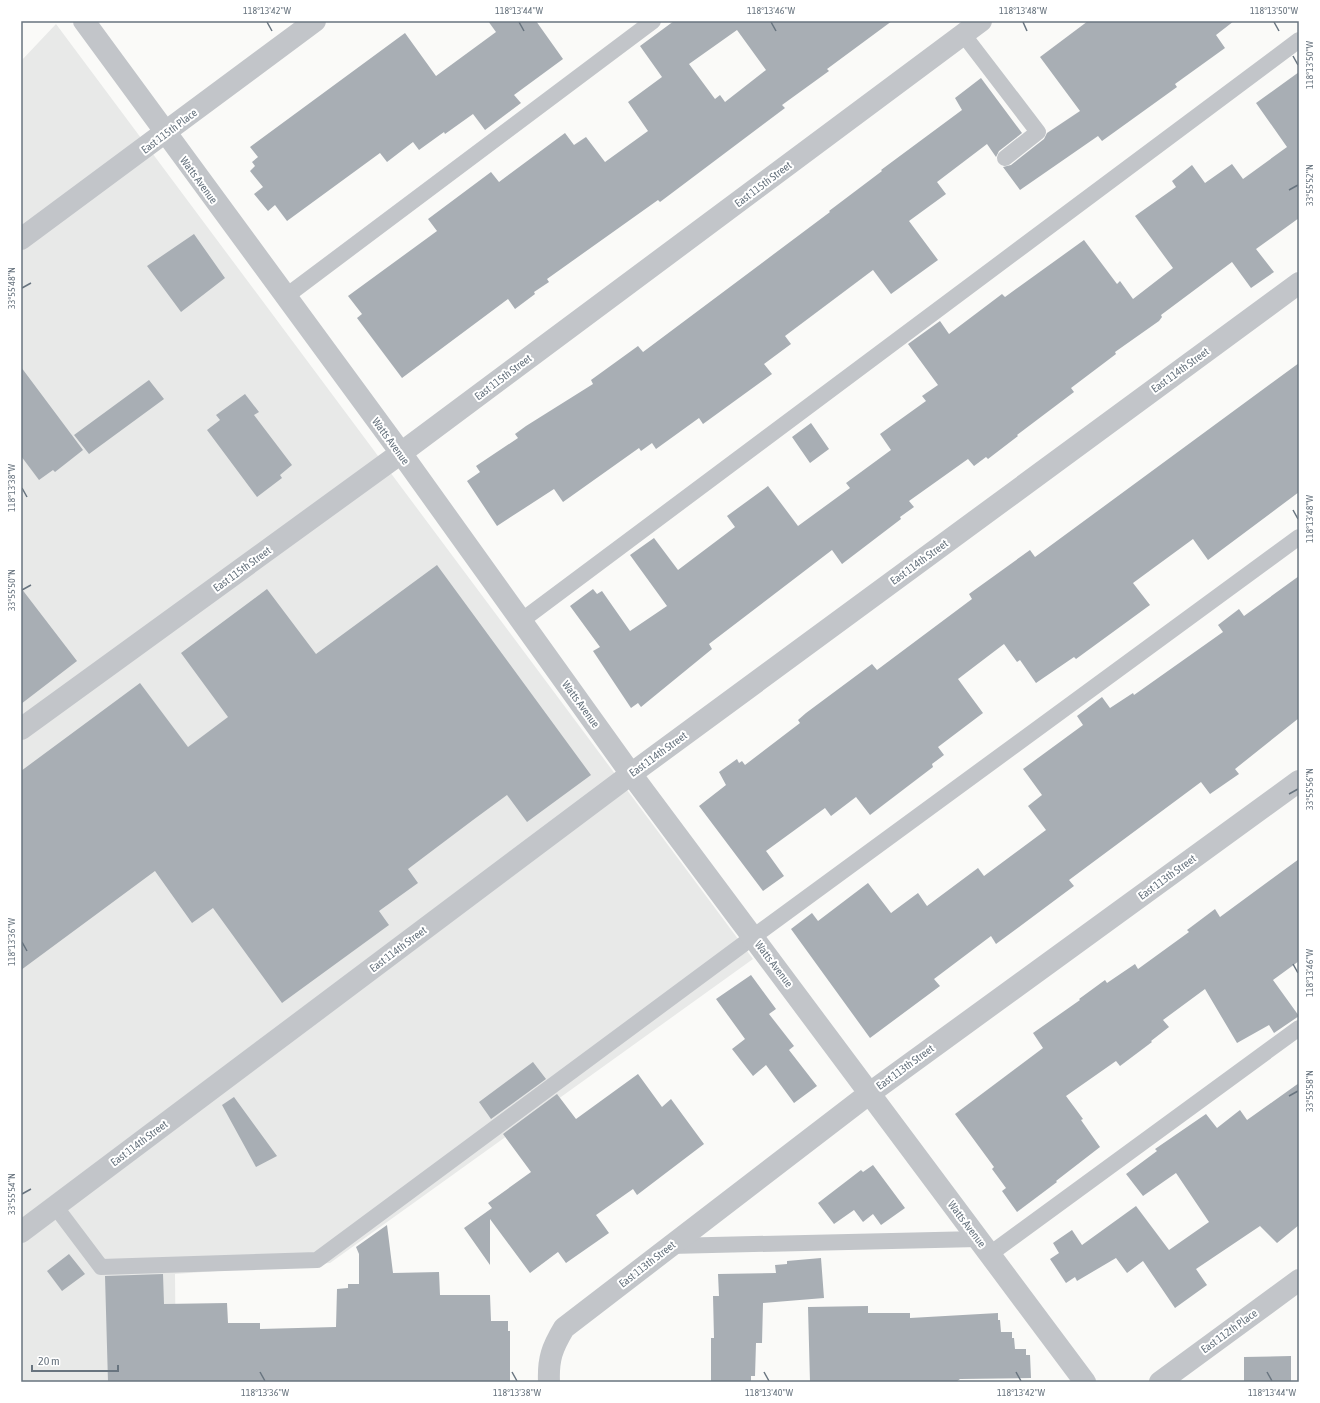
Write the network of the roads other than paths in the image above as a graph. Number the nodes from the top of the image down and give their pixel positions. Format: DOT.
graph roads {
  1 [pos="84,21"];
  2 [pos="315,21"];
  3 [pos="653,21"];
  4 [pos="981,21"];
  5 [pos="963,34"];
  6 [pos="1299,40"];
  7 [pos="165,134"];
  8 [pos="1005,158"];
  9 [pos="21,239"];
  10 [pos="1299,283"];
  11 [pos="285,297"];
  12 [pos="401,453"];
  13 [pos="1299,537"];
  14 [pos="521,621"];
  15 [pos="21,729"];
  16 [pos="631,774"];
  17 [pos="1299,781"];
  18 [pos="753,937"];
  19 [pos="1299,1028"];
  20 [pos="870,1093"];
  21 [pos="55,1206"];
  22 [pos="21,1232"];
  23 [pos="670,1246"];
  24 [pos="984,1246"];
  25 [pos="1299,1280"];
  26 [pos="549,1382"];
  27 [pos="1085,1382"];
  28 [pos="1160,1382"];
  1 -- 7 [label="street, Watts Avenue"];
  2 -- 7 [label="street, East 115th Place"];
  3 -- 11 [label="lane"];
  4 -- 5 [label="street, East 115th Street"];
  5 -- 8 [label="lane"];
  5 -- 12 [label="street, East 115th Street"];
  6 -- 14 [label="lane"];
  7 -- 9 [label="street, East 115th Place"];
  7 -- 11 [label="street, Watts Avenue"];
  10 -- 16 [label="street, East 114th Street"];
  11 -- 12 [label="street, Watts Avenue"];
  12 -- 14 [label="street, Watts Avenue"];
  12 -- 15 [label="street, East 115th Street"];
  13 -- 18 [label="lane"];
  14 -- 16 [label="street, Watts Avenue"];
  16 -- 18 [label="street, Watts Avenue"];
  16 -- 21 [label="street, East 114th Street"];
  17 -- 20 [label="street, East 113th Street"];
  18 -- 20 [label="street, Watts Avenue"];
  18 -- 21 [label="lane"];
  19 -- 24 [label="lane"];
  20 -- 23 [label="street, East 113th Street"];
  20 -- 24 [label="street, Watts Avenue"];
  21 -- 22 [label="street, East 114th Street"];
  23 -- 24 [label="lane"];
  23 -- 26 [label="street, East 113th Street"];
  24 -- 27 [label="street, Watts Avenue"];
  25 -- 28 [label="street, East 112th Place"];
}
